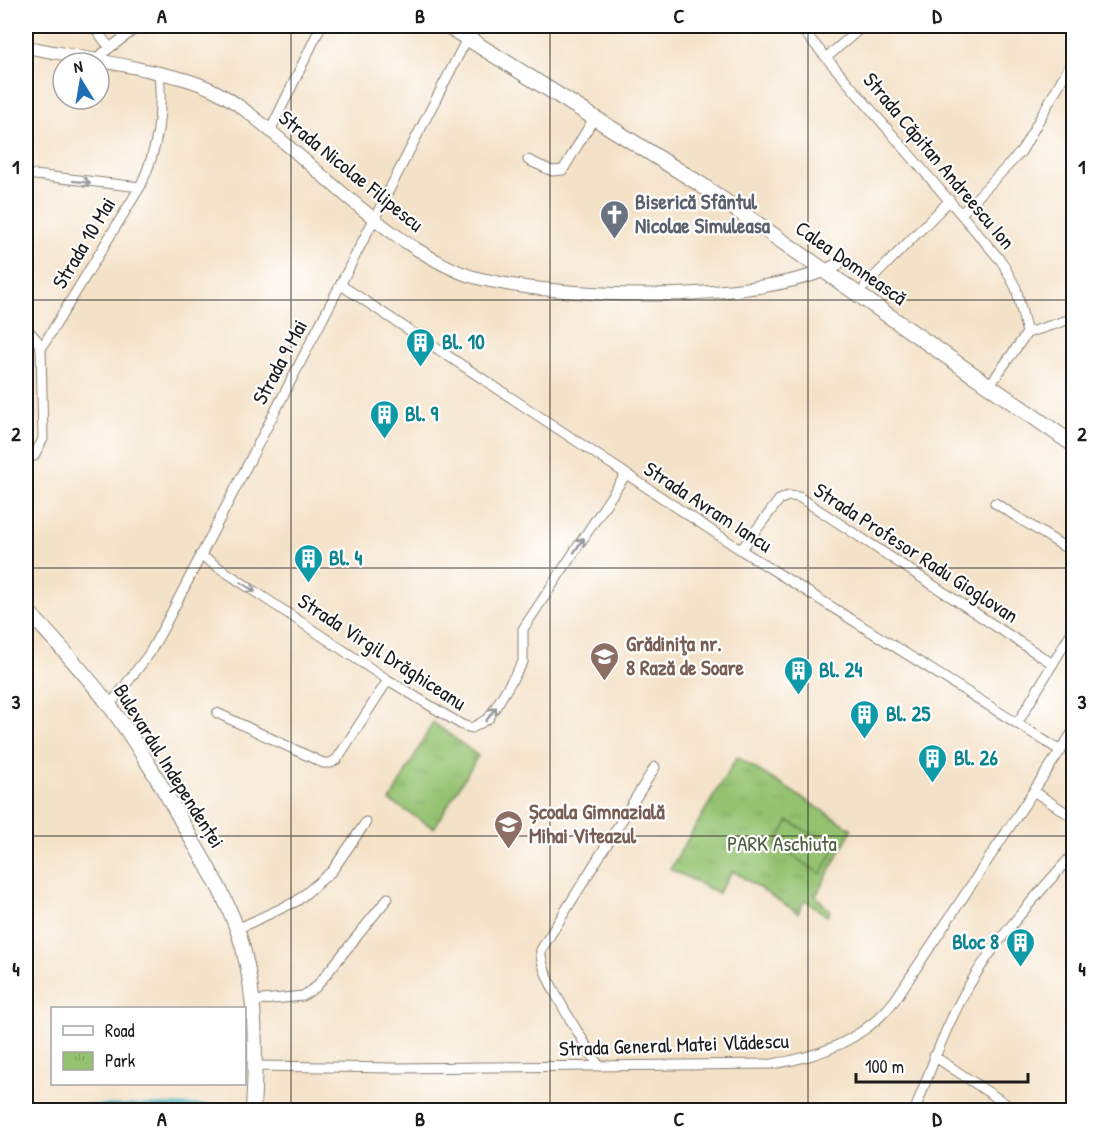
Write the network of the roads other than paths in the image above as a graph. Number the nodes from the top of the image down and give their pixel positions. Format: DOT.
graph roads {
  1 [pos="93,26"];
  2 [pos="138,26"];
  3 [pos="321,26"];
  4 [pos="448,26"];
  5 [pos="799,26"];
  6 [pos="863,26"];
  7 [pos="469,31"];
  8 [pos="26,47"];
  9 [pos="110,48"];
  10 [pos="106,51"];
  11 [pos="51,52"];
  12 [pos="827,57"];
  13 [pos="1074,58"];
  14 [pos="111,63"];
  15 [pos="159,73"];
  16 [pos="594,118"];
  17 [pos="270,130"];
  18 [pos="528,160"];
  19 [pos="26,174"];
  20 [pos="140,187"];
  21 [pos="950,200"];
  22 [pos="961,214"];
  23 [pos="375,220"];
  24 [pos="831,268"];
  25 [pos="341,285"];
  26 [pos="865,286"];
  27 [pos="1074,318"];
  28 [pos="26,328"];
  29 [pos="1027,333"];
  30 [pos="41,349"];
  31 [pos="992,382"];
  32 [pos="1074,433"];
  33 [pos="1074,445"];
  34 [pos="26,459"];
  35 [pos="626,474"];
  36 [pos="995,503"];
  37 [pos="741,550"];
  38 [pos="1074,553"];
  39 [pos="200,555"];
  40 [pos="26,609"];
  41 [pos="1074,628"];
  42 [pos="1053,664"];
  43 [pos="388,680"];
  44 [pos="110,705"];
  45 [pos="217,713"];
  46 [pos="1017,724"];
  47 [pos="1074,730"];
  48 [pos="1061,751"];
  49 [pos="655,767"];
  50 [pos="1035,792"];
  51 [pos="1074,818"];
  52 [pos="366,822"];
  53 [pos="1074,853"];
  54 [pos="388,898"];
  55 [pos="237,929"];
  56 [pos="253,1001"];
  57 [pos="934,1056"];
  58 [pos="598,1065"];
  59 [pos="255,1066"];
  60 [pos="253,1110"];
  61 [pos="915,1110"];
  62 [pos="1015,1110"];
  1 -- 9 [label="street"];
  2 -- 9 [label="street"];
  3 -- 17 [label="street"];
  4 -- 7 [label="main road, Calea Domnească"];
  5 -- 12 [label="street, Strada Căpitan Andreescu Ion"];
  6 -- 12 [label="street"];
  7 -- 16 [label="main road, Calea Domnească"];
  7 -- 23 [label="street, Strada 9 Mai"];
  7 -- 24 [label="main road, Calea Domnească"];
  8 -- 11 [label="street, Strada Nicolae Filipescu"];
  9 -- 10 [label="street"];
  12 -- 21 [label="street, Strada Căpitan Andreescu Ion"];
  13 -- 22 [label="street"];
  14 -- 15 [label="street, Strada Nicolae Filipescu"];
  15 -- 17 [label="street, Strada Nicolae Filipescu"];
  15 -- 20 [label="street, Strada 10 Mai"];
  16 -- 18 [label="street"];
  16 -- 24 [label="main road, Calea Domnească"];
  17 -- 23 [label="street, Strada Nicolae Filipescu"];
  19 -- 20 [label="street, one-way"];
  20 -- 30 [label="street, Strada 10 Mai"];
  21 -- 22 [label="street, Strada Căpitan Andreescu Ion"];
  21 -- 26 [label="street"];
  22 -- 29 [label="street, Strada Căpitan Andreescu Ion"];
  23 -- 24 [label="street, Strada Nicolae Filipescu"];
  23 -- 25 [label="street, Strada 9 Mai"];
  24 -- 26 [label="main road, Calea Domnească"];
  24 -- 31 [label="main road, Calea Domnească"];
  25 -- 35 [label="street, Strada Avram Iancu"];
  25 -- 39 [label="street, Strada 9 Mai"];
  26 -- 31 [label="main road, Calea Domnească"];
  27 -- 29 [label="street"];
  28 -- 30 [label="street"];
  29 -- 31 [label="street"];
  30 -- 34 [label="street"];
  31 -- 32 [label="main road, Calea Domnească"];
  31 -- 33 [label="main road, Calea Domnească"];
  35 -- 37 [label="street, Strada Avram Iancu"];
  43 -- 35 [label="street, Strada Virgil Drăghiceanu, one-way"];
  36 -- 38 [label="street"];
  37 -- 42 [label="street, Strada Profesor Radu Gioglovan"];
  37 -- 46 [label="street, Strada Avram Iancu"];
  39 -- 43 [label="street, Strada Virgil Drăghiceanu, one-way"];
  39 -- 44 [label="street, Strada 9 Mai"];
  40 -- 44 [label="main road, Bulevardul Independenței"];
  41 -- 42 [label="street"];
  42 -- 46 [label="street"];
  43 -- 45 [label="street"];
  44 -- 55 [label="main road, Bulevardul Independenței"];
  46 -- 48 [label="street, Strada Avram Iancu"];
  47 -- 48 [label="street, Strada General Matei Vlădescu"];
  48 -- 50 [label="street, Strada General Matei Vlădescu"];
  49 -- 58 [label="street"];
  50 -- 51 [label="street"];
  50 -- 58 [label="street, Strada General Matei Vlădescu"];
  52 -- 55 [label="street"];
  53 -- 57 [label="street"];
  54 -- 56 [label="street"];
  55 -- 56 [label="main road, Bulevardul Independenței"];
  56 -- 59 [label="main road, Bulevardul Independenței"];
  57 -- 61 [label="street"];
  57 -- 62 [label="street"];
  58 -- 59 [label="street, Strada General Matei Vlădescu"];
  59 -- 60 [label="main road, Bulevardul Independenței"];
}
